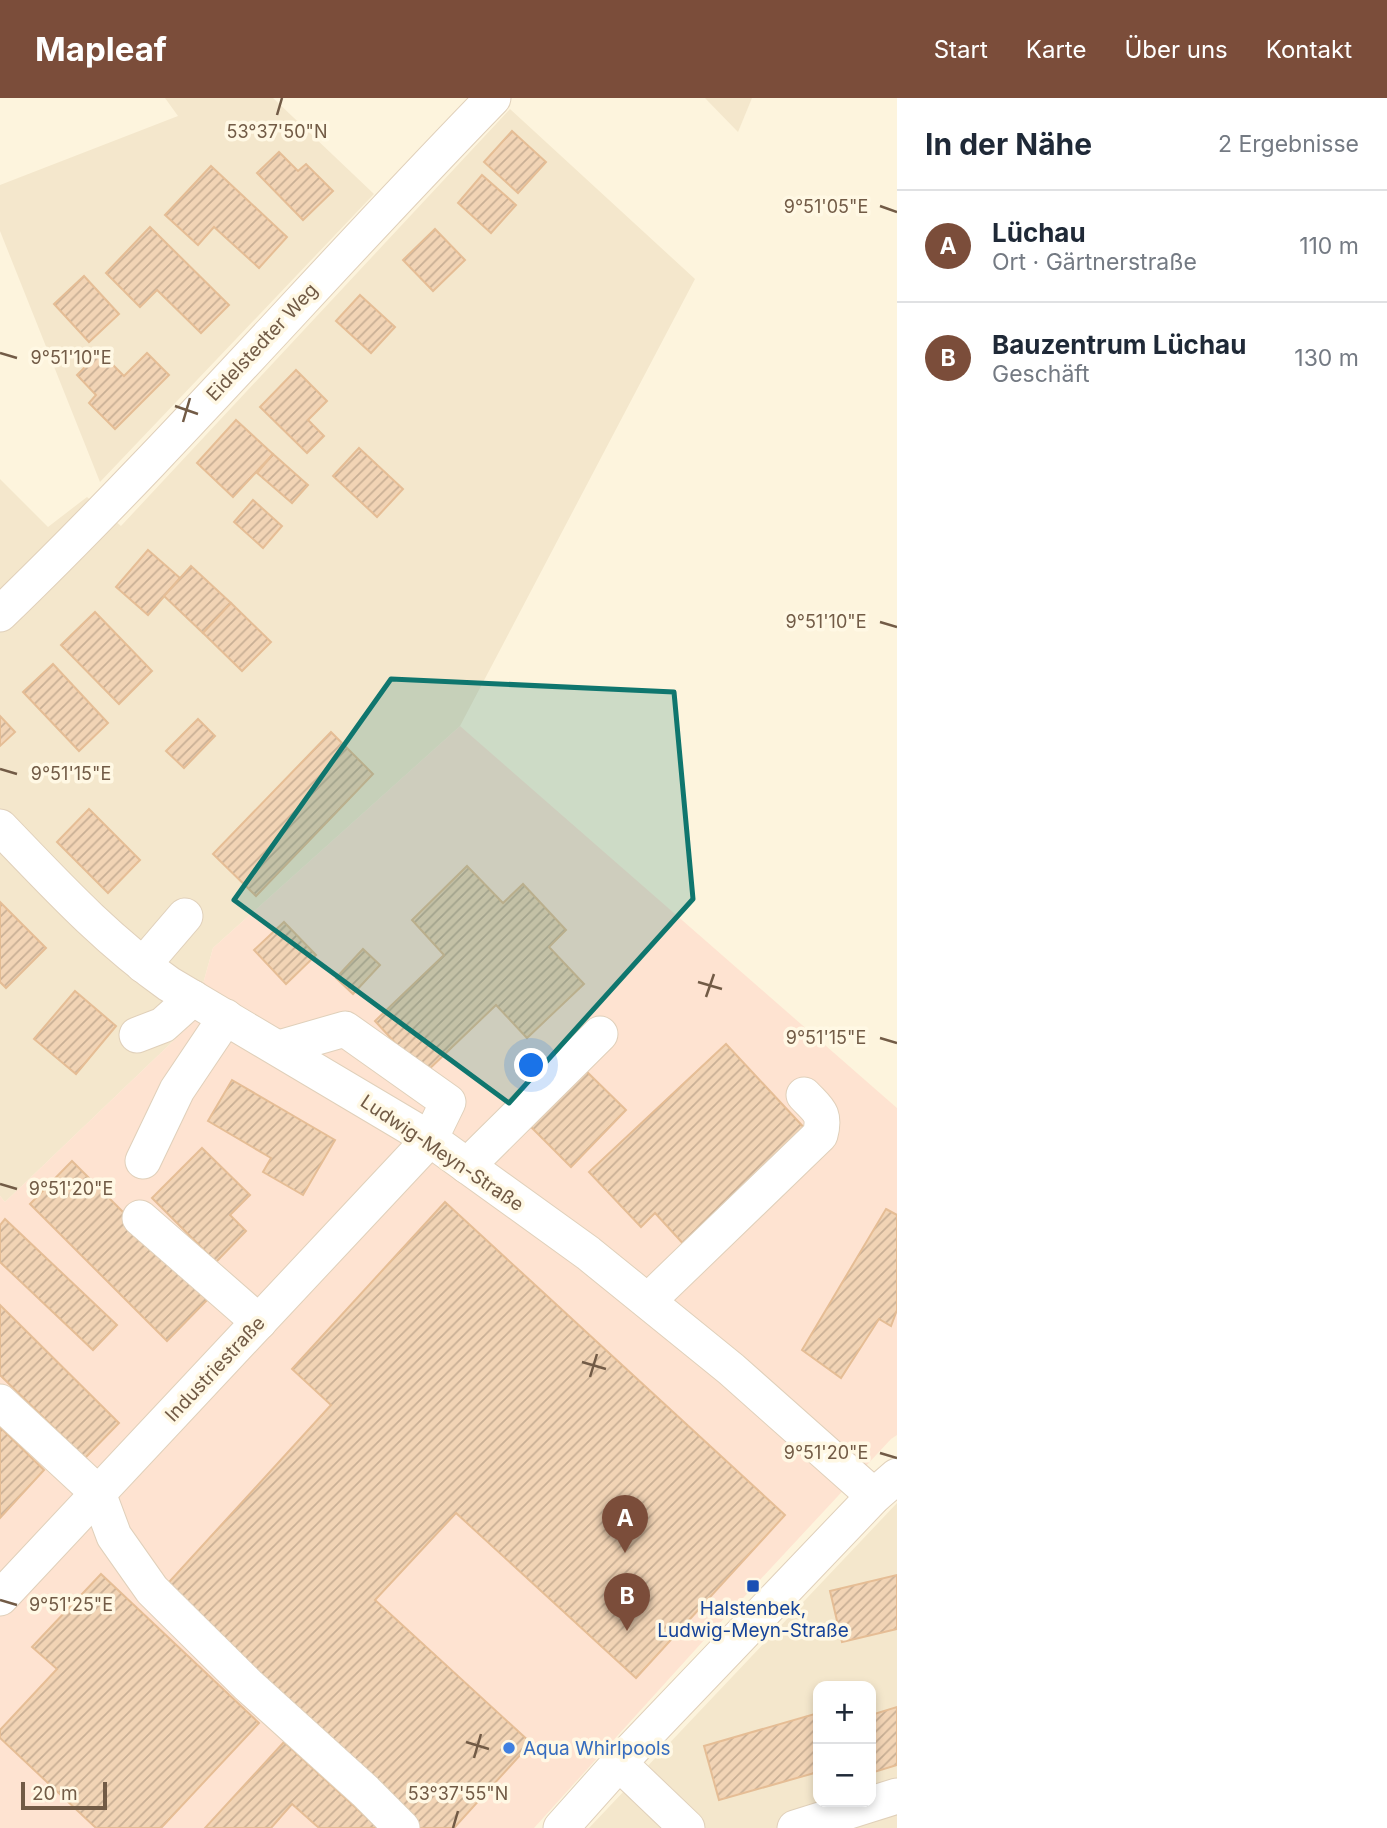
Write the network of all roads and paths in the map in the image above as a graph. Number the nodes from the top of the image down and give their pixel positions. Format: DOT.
graph roads {
  1 [pos="493,98"];
  2 [pos="0,614"];
  3 [pos="0,827"];
  4 [pos="185,916"];
  5 [pos="143,965"];
  6 [pos="193,998"];
  7 [pos="226,1017"];
  8 [pos="600,1034"];
  9 [pos="137,1035"];
  10 [pos="279,1048"];
  11 [pos="804,1095"];
  12 [pos="430,1139"];
  13 [pos="143,1161"];
  14 [pos="467,1166"];
  15 [pos="140,1218"];
  16 [pos="648,1301"];
  17 [pos="258,1322"];
  18 [pos="0,1402"];
  19 [pos="886,1486"];
  20 [pos="99,1493"];
  21 [pos="0,1598"];
  22 [pos="619,1763"];
  23 [pos="897,1796"];
  24 [pos="678,1825"];
  25 [pos="402,1828"];
  26 [pos="561,1828"];
  27 [pos="795,1828"];
  1 -- 2 [label="street, Eidelstedter Weg"];
  3 -- 5 [label="street, Ludwig-Meyn-Straße"];
  4 -- 5 [label="street"];
  5 -- 6 [label="street, Ludwig-Meyn-Straße"];
  6 -- 7 [label="street, Ludwig-Meyn-Straße"];
  6 -- 9 [label="street"];
  7 -- 10 [label="street, Ludwig-Meyn-Straße"];
  7 -- 13 [label="street"];
  8 -- 14 [label="street"];
  10 -- 12 [label="street, Ludwig-Meyn-Straße"];
  10 -- 12 [label="street, Industriestraße"];
  11 -- 16 [label="street"];
  12 -- 14 [label="street, Ludwig-Meyn-Straße"];
  12 -- 17 [label="street, Industriestraße"];
  14 -- 16 [label="street, Ludwig-Meyn-Straße"];
  15 -- 17 [label="street"];
  16 -- 19 [label="street, Ludwig-Meyn-Straße"];
  17 -- 20 [label="street, Industriestraße"];
  18 -- 20 [label="street"];
  19 -- 22 [label="street"];
  20 -- 21 [label="street, Industriestraße"];
  20 -- 25 [label="street"];
  22 -- 24 [label="street"];
  22 -- 26 [label="street"];
  23 -- 27 [label="street"];
}
